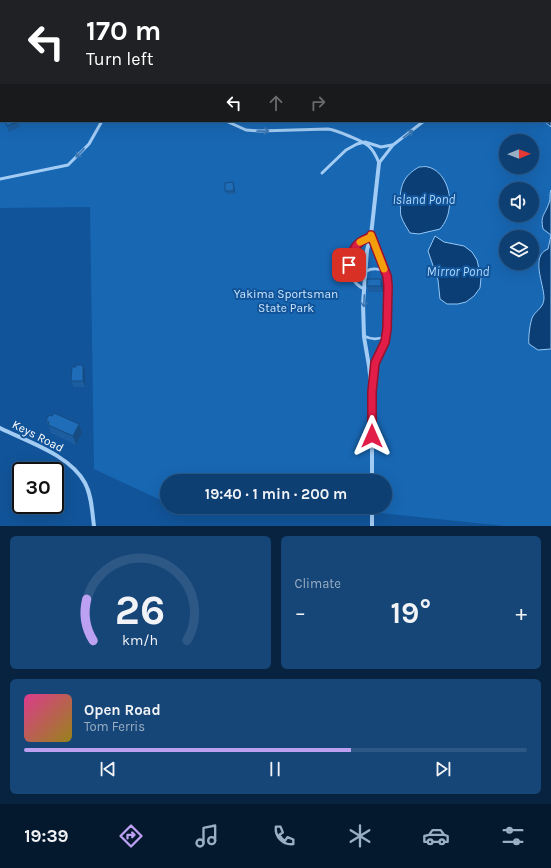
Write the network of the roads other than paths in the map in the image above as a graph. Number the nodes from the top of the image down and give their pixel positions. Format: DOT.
graph roads {
  1 [pos="101,122"];
  2 [pos="228,122"];
  3 [pos="423,122"];
  4 [pos="365,142"];
  5 [pos="394,144"];
  6 [pos="379,163"];
  7 [pos="322,173"];
  8 [pos="0,179"];
  9 [pos="371,236"];
  10 [pos="366,271"];
  11 [pos="385,272"];
  12 [pos="364,289"];
  13 [pos="364,336"];
  14 [pos="386,336"];
  15 [pos="372,392"];
  16 [pos="0,428"];
  17 [pos="372,474"];
  18 [pos="372,514"];
  19 [pos="94,526"];
  20 [pos="372,526"];
  1 -- 8 [label="lane, one-way"];
  2 -- 4 [label="lane, one-way"];
  5 -- 3 [label="lane, one-way"];
  4 -- 5 [label="lane"];
  4 -- 6 [label="lane"];
  4 -- 7 [label="lane"];
  5 -- 6 [label="lane"];
  6 -- 9 [label="street"];
  9 -- 10 [label="street"];
  9 -- 11 [label="street"];
  9 -- 12 [label="lane"];
  10 -- 11 [label="lane"];
  10 -- 12 [label="street"];
  11 -- 14 [label="street"];
  12 -- 13 [label="street, one-way"];
  13 -- 14 [label="lane"];
  13 -- 15 [label="street"];
  14 -- 15 [label="street"];
  15 -- 17 [label="street"];
  16 -- 19 [label="street, Keys Road"];
  18 -- 20 [label="street"];
}
